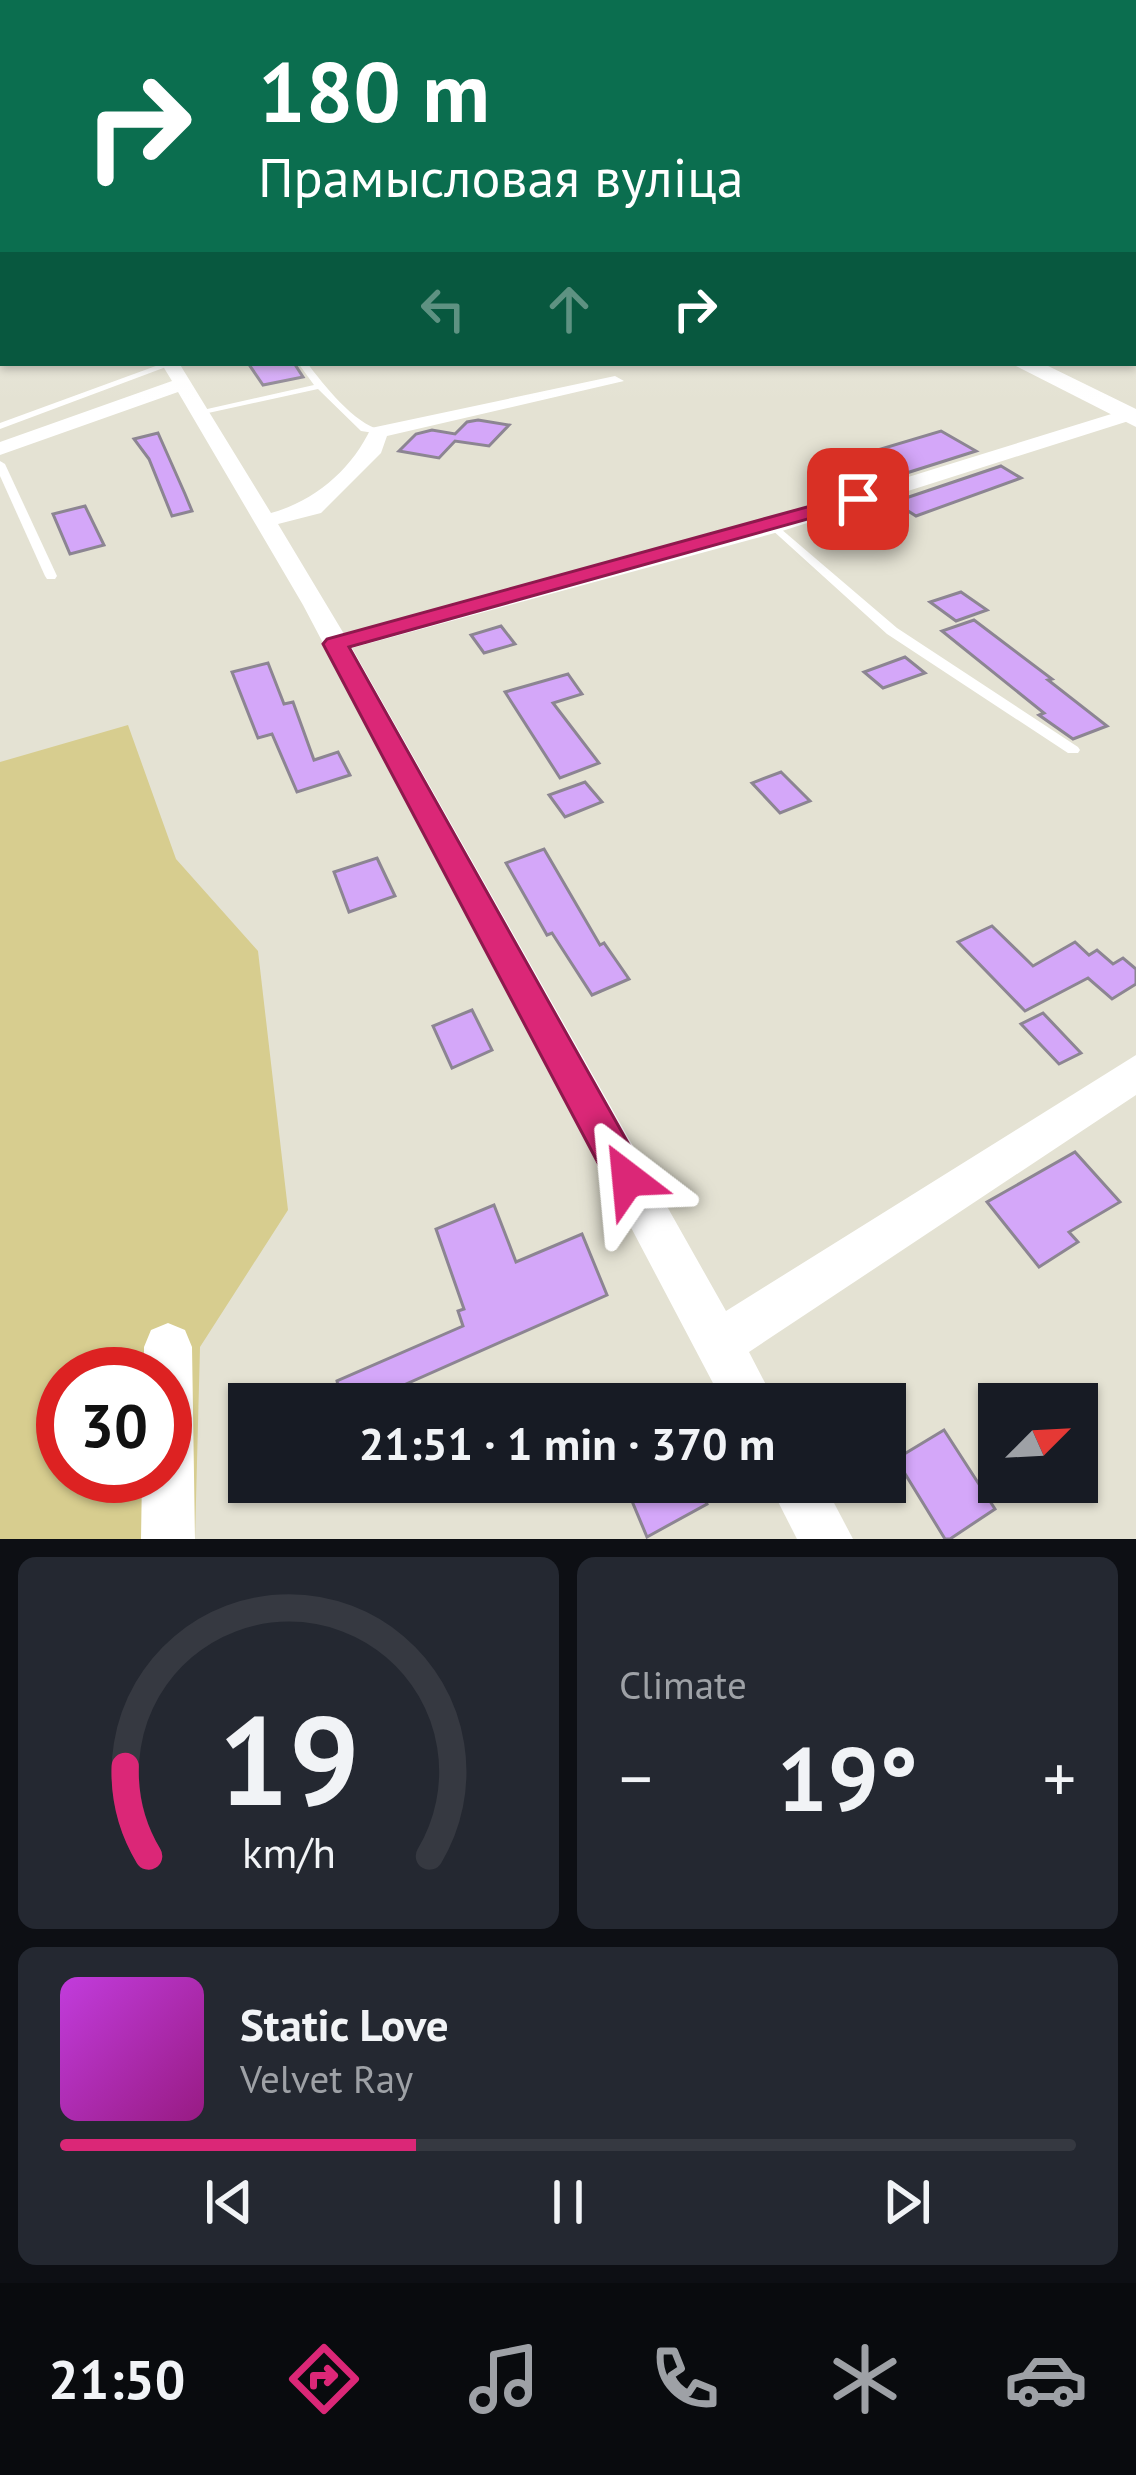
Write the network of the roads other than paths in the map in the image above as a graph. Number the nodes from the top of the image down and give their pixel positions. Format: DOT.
graph roads {
  1 [pos="304,366"];
  2 [pos="1028,366"];
  3 [pos="180,381"];
  4 [pos="615,381"];
  5 [pos="320,386"];
  6 [pos="1132,417"];
  7 [pos="0,426"];
  8 [pos="378,432"];
  9 [pos="0,449"];
  10 [pos="0,464"];
  11 [pos="265,521"];
  12 [pos="774,526"];
  13 [pos="51,576"];
  14 [pos="335,644"];
  15 [pos="1073,750"];
  16 [pos="1136,1073"];
  17 [pos="718,1344"];
  18 [pos="168,1346"];
  19 [pos="739,1383"];
  20 [pos="806,1503"];
  21 [pos="168,1539"];
  22 [pos="826,1539"];
  1 -- 5 [label="lane"];
  2 -- 6 [label="street"];
  3 -- 5 [label="lane"];
  3 -- 7 [label="lane"];
  3 -- 9 [label="street"];
  3 -- 11 [label="street"];
  4 -- 8 [label="street"];
  5 -- 8 [label="lane"];
  6 -- 12 [label="street"];
  8 -- 11 [label="street"];
  10 -- 13 [label="lane"];
  11 -- 14 [label="street"];
  12 -- 14 [label="street"];
  12 -- 15 [label="lane"];
  14 -- 17 [label="street"];
  16 -- 17 [label="street"];
  17 -- 19 [label="street"];
  18 -- 21 [label="street"];
  20 -- 22 [label="street"];
}
